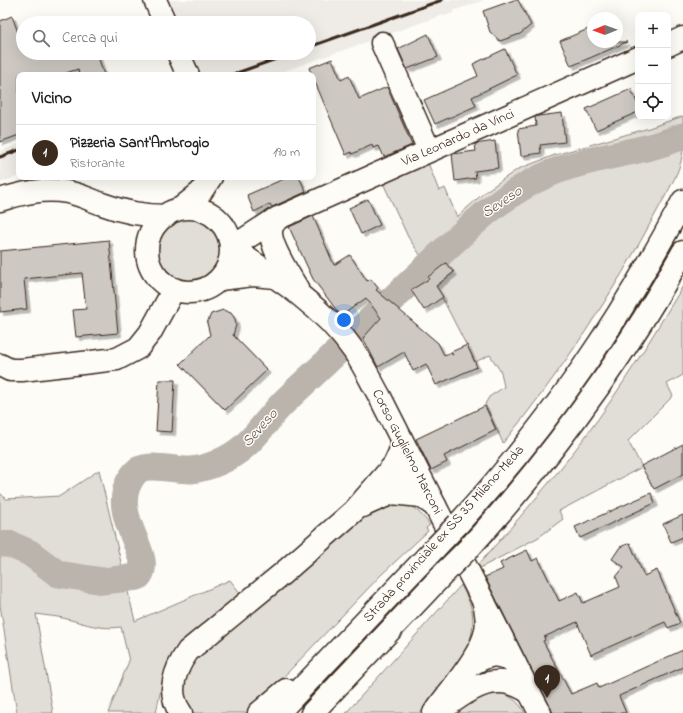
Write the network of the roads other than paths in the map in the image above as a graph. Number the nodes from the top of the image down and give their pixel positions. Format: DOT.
graph roads {
  1 [pos="155,0"];
  2 [pos="162,16"];
  3 [pos="683,38"];
  4 [pos="382,43"];
  5 [pos="671,44"];
  6 [pos="635,59"];
  7 [pos="181,60"];
  8 [pos="187,72"];
  9 [pos="429,150"];
  10 [pos="209,180"];
  11 [pos="215,180"];
  12 [pos="0,200"];
  13 [pos="683,201"];
  14 [pos="106,206"];
  15 [pos="173,212"];
  16 [pos="276,219"];
  17 [pos="219,221"];
  18 [pos="231,248"];
  19 [pos="148,251"];
  20 [pos="683,252"];
  21 [pos="277,277"];
  22 [pos="220,279"];
  23 [pos="174,289"];
  24 [pos="303,296"];
  25 [pos="0,365"];
  26 [pos="401,439"];
  27 [pos="416,472"];
  28 [pos="388,485"];
  29 [pos="435,506"];
  30 [pos="484,602"];
  31 [pos="347,640"];
  32 [pos="365,658"];
  33 [pos="511,658"];
  34 [pos="469,666"];
  35 [pos="494,682"];
  36 [pos="530,693"];
  37 [pos="181,713"];
  38 [pos="259,713"];
  39 [pos="278,713"];
  40 [pos="312,713"];
  41 [pos="330,713"];
  42 [pos="436,713"];
  43 [pos="540,713"];
  1 -- 2 [label="main road"];
  3 -- 5 [label="main road"];
  4 -- 9 [label="main road"];
  6 -- 9 [label="main road, Via Leonardo da Vinci"];
  7 -- 8 [label="main road"];
  9 -- 16 [label="main road, Via Leonardo da Vinci"];
  10 -- 15 [label="main road"];
  11 -- 17 [label="main road"];
  12 -- 14 [label="main road"];
  13 -- 31 [label="main road, Strada provinciale ex SS 35 Milano-Meda, bridge"];
  14 -- 15 [label="main road"];
  14 -- 19 [label="main road"];
  15 -- 17 [label="main road"];
  15 -- 19 [label="main road"];
  16 -- 17 [label="main road"];
  16 -- 18 [label="main road"];
  16 -- 24 [label="main road"];
  17 -- 18 [label="main road"];
  18 -- 21 [label="main road, Corso Guglielmo Marconi"];
  18 -- 22 [label="main road"];
  19 -- 23 [label="main road"];
  20 -- 32 [label="main road, Strada provinciale ex SS 35 Milano-Meda, bridge"];
  21 -- 22 [label="main road"];
  21 -- 24 [label="main road, Corso Guglielmo Marconi"];
  22 -- 23 [label="main road"];
  23 -- 25 [label="main road"];
  24 -- 26 [label="main road, Corso Guglielmo Marconi"];
  26 -- 27 [label="main road, Corso Guglielmo Marconi"];
  26 -- 28 [label="main road"];
  27 -- 28 [label="main road"];
  27 -- 29 [label="main road, Corso Guglielmo Marconi"];
  28 -- 29 [label="main road"];
  28 -- 37 [label="main road"];
  29 -- 30 [label="main road, Corso Guglielmo Marconi"];
  30 -- 33 [label="main road, Corso Guglielmo Marconi"];
  30 -- 34 [label="main road"];
  31 -- 38 [label="main road"];
  31 -- 39 [label="main road, Strada provinciale ex SS 35 Milano-Meda"];
  32 -- 40 [label="main road, Strada provinciale ex SS 35 Milano-Meda"];
  32 -- 41 [label="main road"];
  33 -- 34 [label="main road"];
  33 -- 35 [label="main road"];
  33 -- 36 [label="main road, Corso Guglielmo Marconi"];
  34 -- 42 [label="main road"];
  35 -- 36 [label="main road"];
  35 -- 42 [label="main road"];
  36 -- 43 [label="main road, Corso Guglielmo Marconi"];
}
